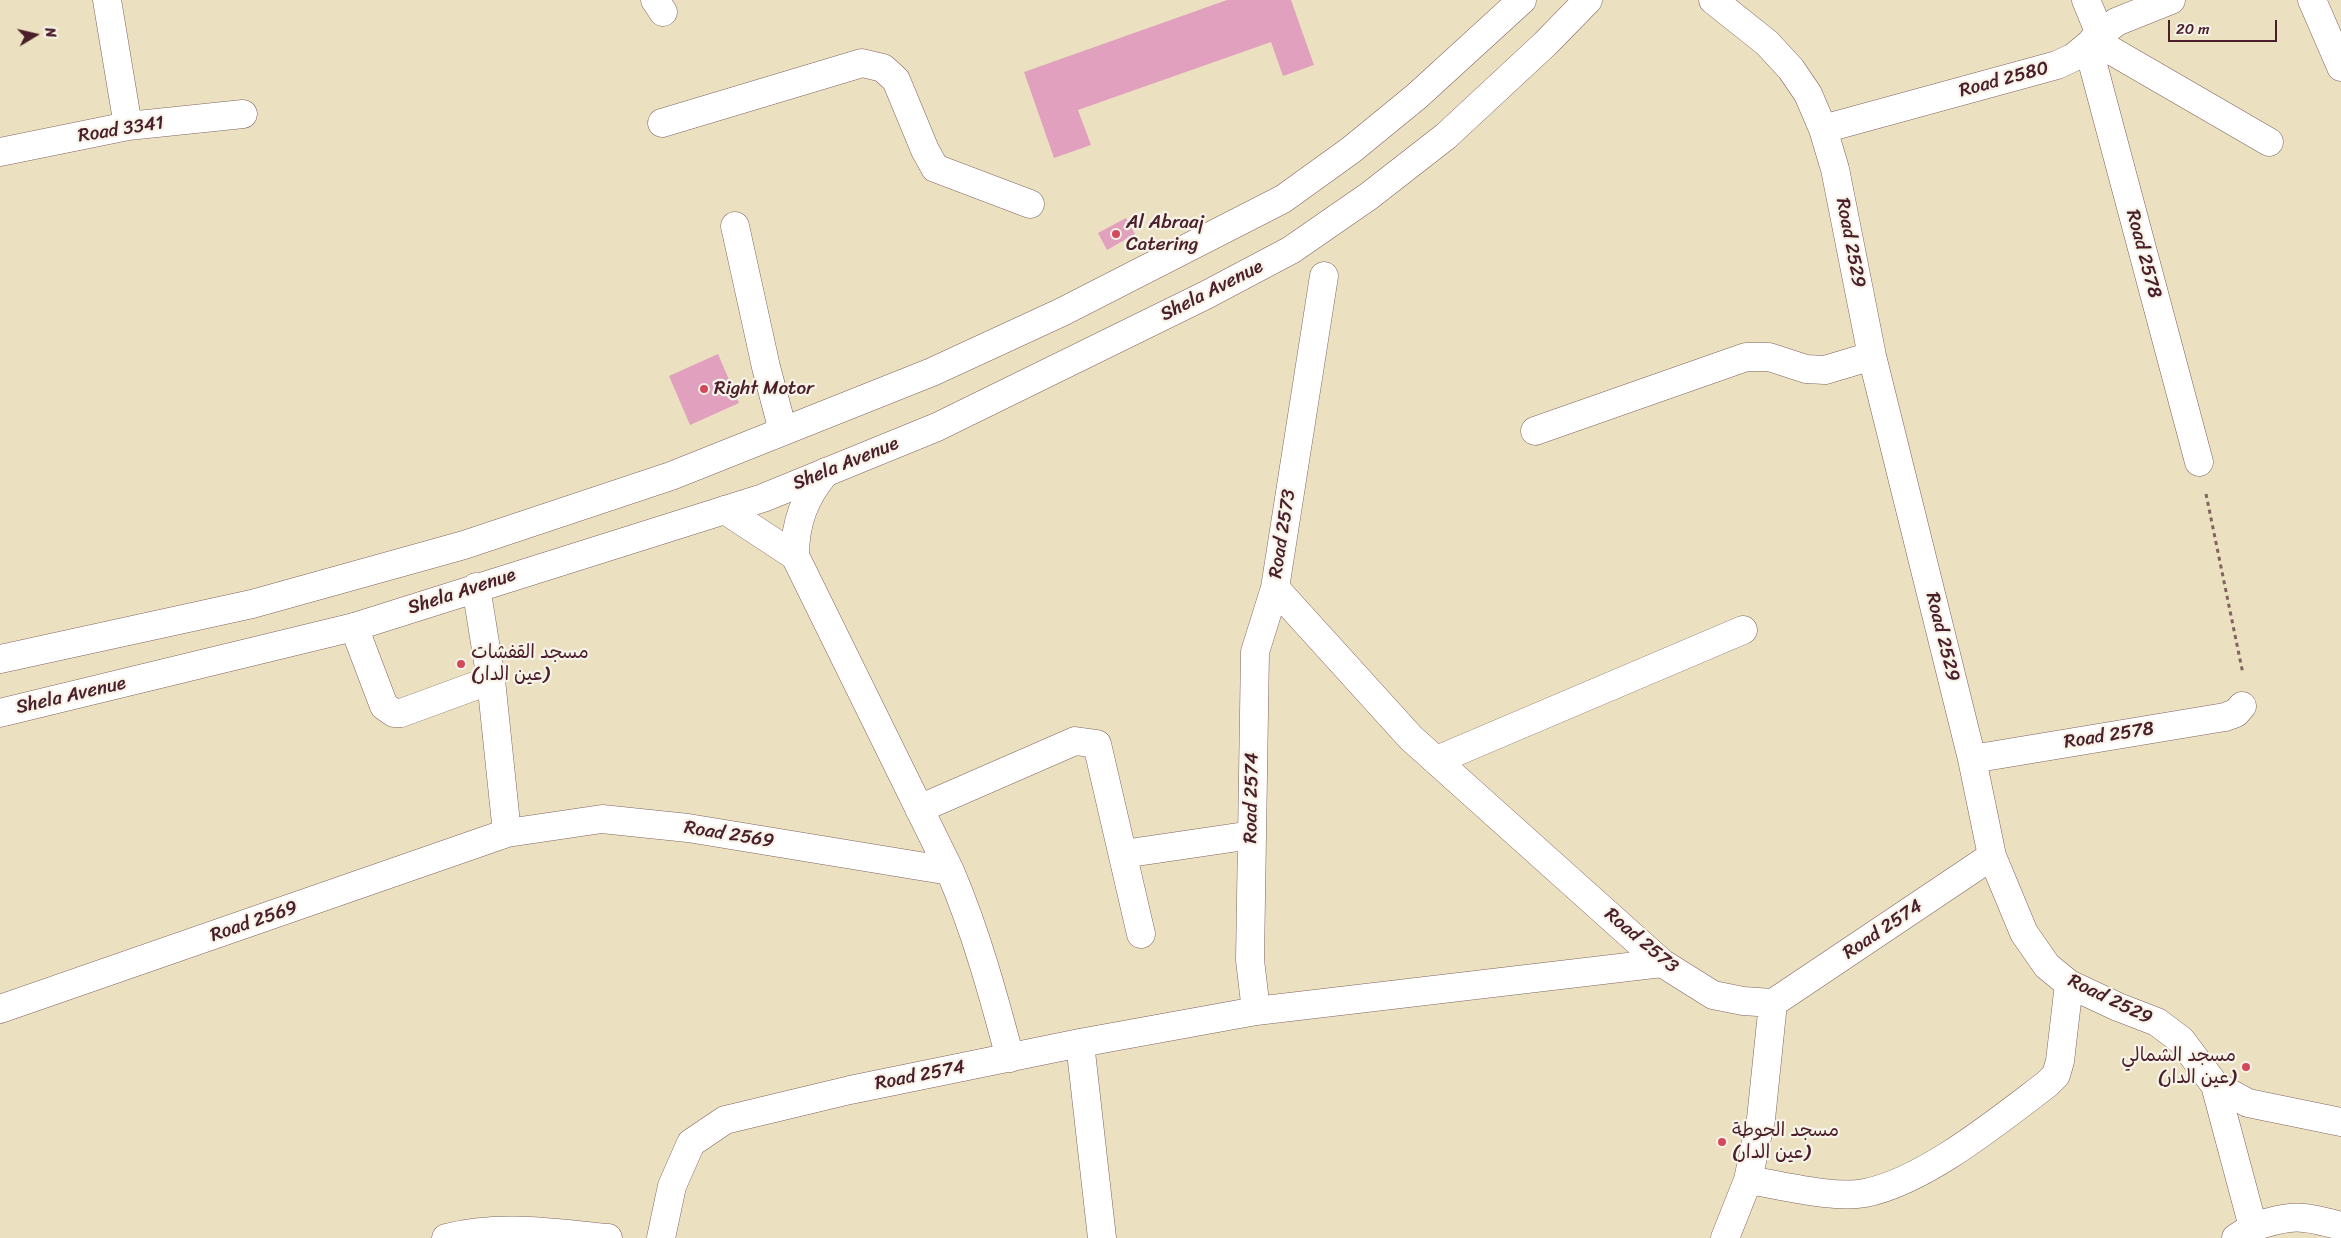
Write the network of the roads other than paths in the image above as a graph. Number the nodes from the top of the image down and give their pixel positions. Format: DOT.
graph roads {
  1 [pos="108,0"];
  2 [pos="1588,0"];
  3 [pos="1715,0"];
  4 [pos="2086,0"];
  5 [pos="2171,0"];
  6 [pos="2312,0"];
  7 [pos="1519,1"];
  8 [pos="2094,40"];
  9 [pos="2341,67"];
  10 [pos="243,114"];
  11 [pos="662,123"];
  12 [pos="128,126"];
  13 [pos="1823,129"];
  14 [pos="2269,142"];
  15 [pos="0,152"];
  16 [pos="1030,204"];
  17 [pos="735,226"];
  18 [pos="1324,276"];
  19 [pos="1872,356"];
  20 [pos="1535,431"];
  21 [pos="783,432"];
  22 [pos="2199,462"];
  23 [pos="826,472"];
  24 [pos="725,510"];
  25 [pos="795,556"];
  26 [pos="476,588"];
  27 [pos="1275,588"];
  28 [pos="354,627"];
  29 [pos="1743,630"];
  30 [pos="0,659"];
  31 [pos="491,680"];
  32 [pos="2242,706"];
  33 [pos="0,713"];
  34 [pos="1972,759"];
  35 [pos="1437,760"];
  36 [pos="919,810"];
  37 [pos="507,833"];
  38 [pos="1252,835"];
  39 [pos="1122,854"];
  40 [pos="1992,856"];
  41 [pos="950,871"];
  42 [pos="1141,934"];
  43 [pos="1662,963"];
  44 [pos="2069,984"];
  45 [pos="1773,1003"];
  46 [pos="0,1009"];
  47 [pos="1256,1011"];
  48 [pos="1080,1044"];
  49 [pos="1010,1058"];
  50 [pos="2215,1084"];
  51 [pos="2341,1122"];
  52 [pos="1748,1180"];
  53 [pos="2341,1226"];
  54 [pos="2244,1233"];
  55 [pos="446,1238"];
  56 [pos="608,1238"];
  57 [pos="661,1238"];
  58 [pos="1102,1238"];
  59 [pos="1725,1238"];
  1 -- 12 [label="street"];
  2 -- 23 [label="street, Shela Avenue"];
  3 -- 13 [label="street, Road 2529"];
  4 -- 8 [label="street, Road 2578"];
  5 -- 8 [label="street, Road 2580"];
  6 -- 9 [label="street"];
  7 -- 21 [label="street"];
  8 -- 13 [label="street, Road 2580"];
  8 -- 14 [label="street"];
  8 -- 22 [label="street, Road 2578"];
  10 -- 12 [label="street, Road 3341"];
  11 -- 16 [label="street"];
  12 -- 15 [label="street, Road 3341"];
  13 -- 19 [label="street, Road 2529"];
  17 -- 21 [label="street"];
  18 -- 27 [label="street, Road 2573"];
  19 -- 20 [label="street"];
  19 -- 34 [label="street, Road 2529"];
  21 -- 30 [label="street"];
  23 -- 24 [label="street, Shela Avenue"];
  23 -- 25 [label="street"];
  24 -- 25 [label="street"];
  24 -- 26 [label="street, Shela Avenue"];
  25 -- 36 [label="street"];
  26 -- 28 [label="street, Shela Avenue"];
  26 -- 31 [label="street"];
  27 -- 35 [label="street, Road 2573"];
  27 -- 38 [label="street, Road 2574"];
  28 -- 31 [label="street"];
  28 -- 33 [label="street, Shela Avenue"];
  29 -- 35 [label="street"];
  31 -- 37 [label="street"];
  32 -- 34 [label="street, Road 2578"];
  34 -- 40 [label="street, Road 2529"];
  35 -- 43 [label="street, Road 2573"];
  36 -- 39 [label="street"];
  36 -- 41 [label="street"];
  37 -- 41 [label="street, Road 2569"];
  37 -- 46 [label="street, Road 2569"];
  38 -- 39 [label="street"];
  38 -- 47 [label="street, Road 2574"];
  39 -- 42 [label="street"];
  40 -- 44 [label="street, Road 2529"];
  40 -- 45 [label="street, Road 2574"];
  41 -- 49 [label="street"];
  43 -- 45 [label="street, Road 2573"];
  43 -- 47 [label="street, Road 2574"];
  44 -- 50 [label="street, Road 2529"];
  44 -- 52 [label="street"];
  45 -- 52 [label="street"];
  47 -- 48 [label="street, Road 2574"];
  48 -- 49 [label="street, Road 2574"];
  48 -- 58 [label="street"];
  49 -- 57 [label="street, Road 2574"];
  50 -- 51 [label="street, Road 2529"];
  50 -- 54 [label="street"];
  52 -- 59 [label="street"];
  53 -- 54 [label="street"];
  55 -- 56 [label="street"];
}
